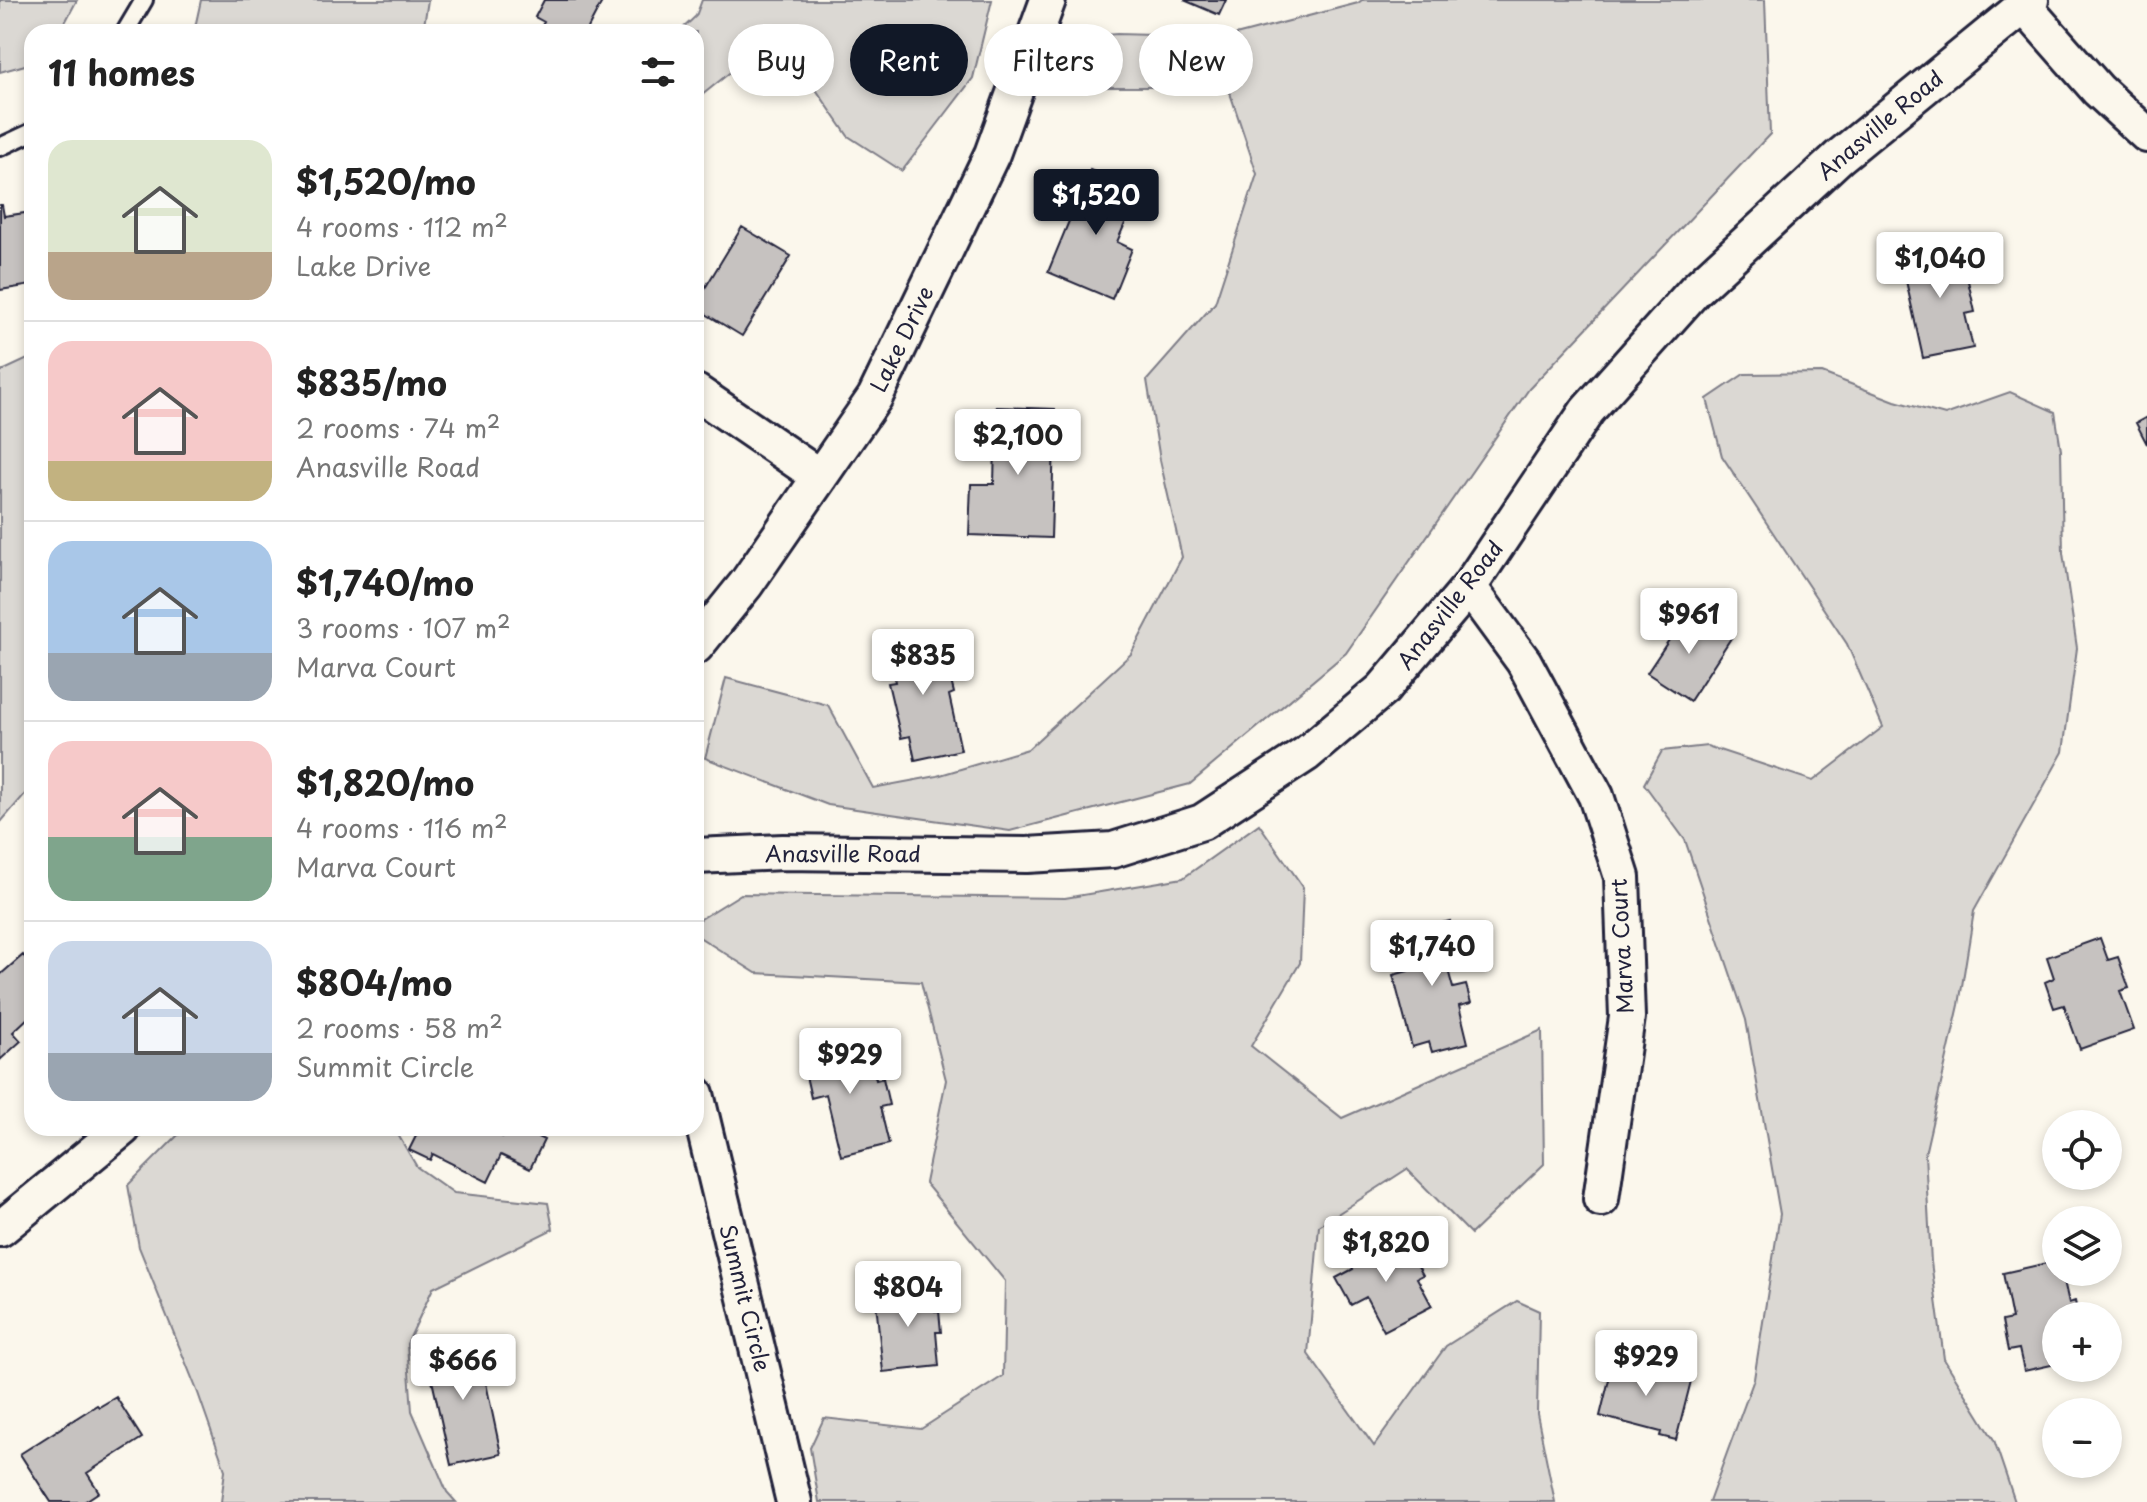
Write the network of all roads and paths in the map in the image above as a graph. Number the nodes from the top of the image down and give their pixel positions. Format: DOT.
graph roads {
  1 [pos="144,0"];
  2 [pos="1048,0"];
  3 [pos="2027,3"];
  4 [pos="130,24"];
  5 [pos="2147,135"];
  6 [pos="24,136"];
  7 [pos="0,147"];
  8 [pos="704,397"];
  9 [pos="820,477"];
  10 [pos="1469,587"];
  11 [pos="704,636"];
  12 [pos="704,856"];
  13 [pos="704,1127"];
  14 [pos="113,1136"];
  15 [pos="1601,1199"];
  16 [pos="0,1229"];
  17 [pos="794,1502"];
  1 -- 4 [label="lane"];
  2 -- 9 [label="street, Lake Drive"];
  3 -- 5 [label="street"];
  3 -- 10 [label="street, Anasville Road"];
  6 -- 7 [label="lane"];
  8 -- 9 [label="street"];
  9 -- 11 [label="street, Lake Drive"];
  10 -- 12 [label="street, Anasville Road"];
  10 -- 15 [label="street, Marva Court"];
  13 -- 17 [label="street, Summit Circle"];
  14 -- 16 [label="street"];
}
